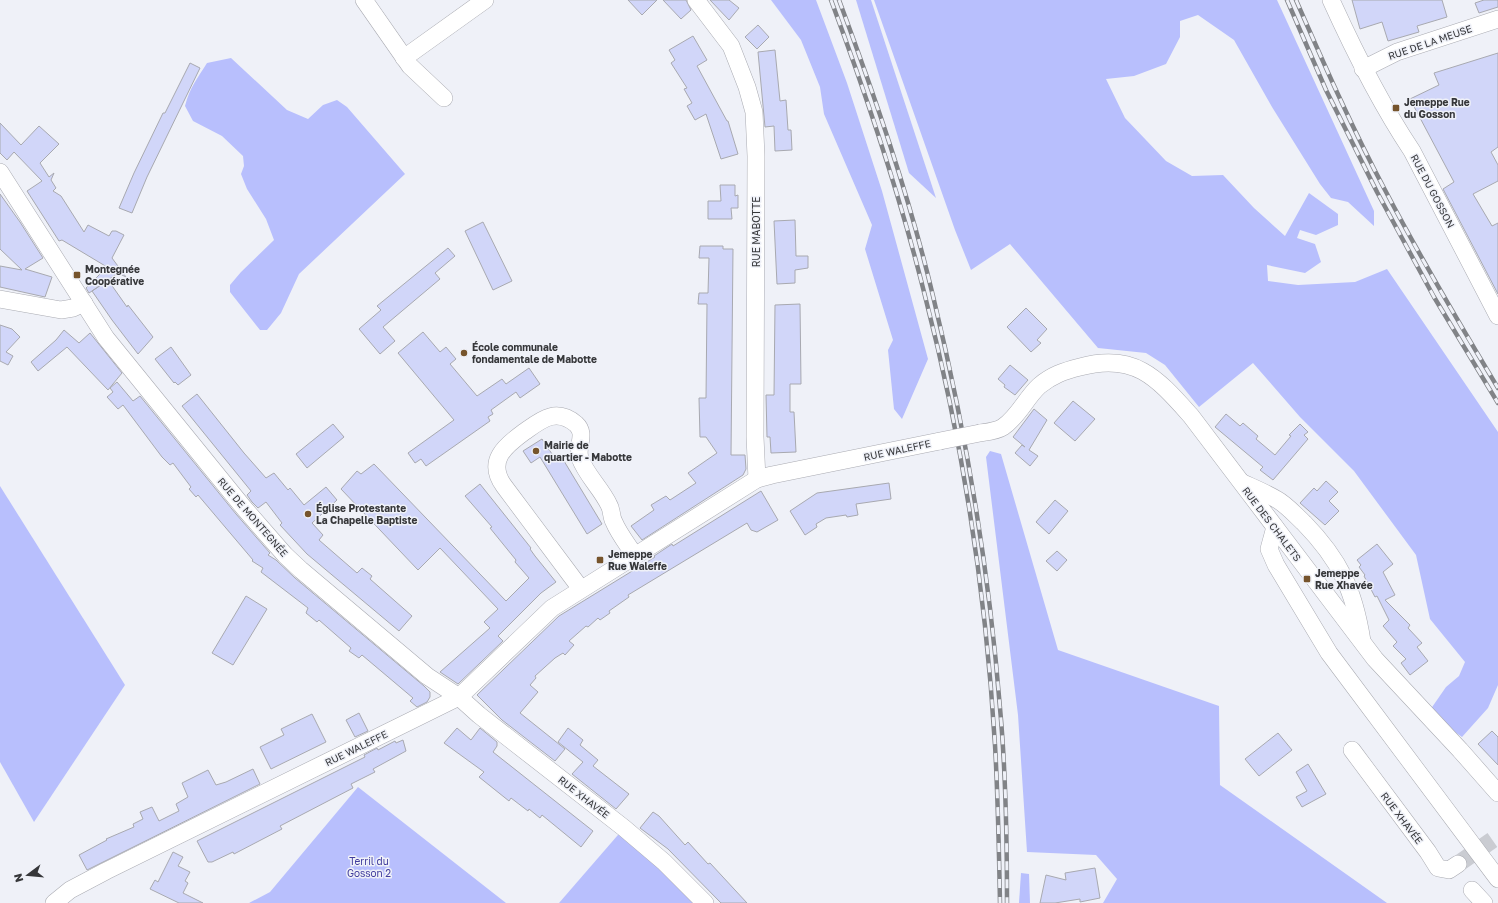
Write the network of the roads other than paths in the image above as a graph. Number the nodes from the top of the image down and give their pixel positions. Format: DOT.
graph roads {
  1 [pos="364,0"];
  2 [pos="485,0"];
  3 [pos="696,0"];
  4 [pos="1331,0"];
  5 [pos="1498,19"];
  6 [pos="404,58"];
  7 [pos="1363,69"];
  8 [pos="444,98"];
  9 [pos="0,172"];
  10 [pos="0,298"];
  11 [pos="84,303"];
  12 [pos="1498,316"];
  13 [pos="1153,378"];
  14 [pos="757,480"];
  15 [pos="1240,481"];
  16 [pos="1275,527"];
  17 [pos="635,556"];
  18 [pos="581,589"];
  19 [pos="1362,643"];
  20 [pos="459,697"];
  21 [pos="1352,750"];
  22 [pos="1498,793"];
  23 [pos="1458,864"];
  24 [pos="1498,879"];
  25 [pos="1472,890"];
  26 [pos="54,903"];
  27 [pos="705,903"];
  28 [pos="1484,903"];
  1 -- 6 [label="street"];
  2 -- 6 [label="street"];
  3 -- 14 [label="street, RUE MABOTTE"];
  4 -- 7 [label="street, RUE DU GOSSON"];
  5 -- 7 [label="street, RUE DE LA MEUSE"];
  6 -- 8 [label="street"];
  7 -- 12 [label="street, RUE DU GOSSON"];
  9 -- 11 [label="street, RUE DE MONTEGNÉE"];
  10 -- 11 [label="street"];
  11 -- 20 [label="street, RUE DE MONTEGNÉE"];
  13 -- 14 [label="street, RUE WALEFFE, bridge"];
  13 -- 15 [label="street, RUE DES CHALETS"];
  14 -- 17 [label="street, RUE WALEFFE"];
  15 -- 16 [label="street, RUE DES CHALETS"];
  15 -- 19 [label="street, RUE DES CHALETS"];
  16 -- 19 [label="street, RUE DES CHALETS"];
  16 -- 24 [label="street"];
  17 -- 18 [label="street, RUE WALEFFE"];
  17 -- 18 [label="street"];
  18 -- 20 [label="street, RUE WALEFFE"];
  19 -- 22 [label="street, RUE DES CHALETS"];
  20 -- 26 [label="street, RUE WALEFFE"];
  20 -- 27 [label="street, RUE XHAVÉE"];
  21 -- 23 [label="street, RUE XHAVÉE"];
  25 -- 28 [label="street"];
}
